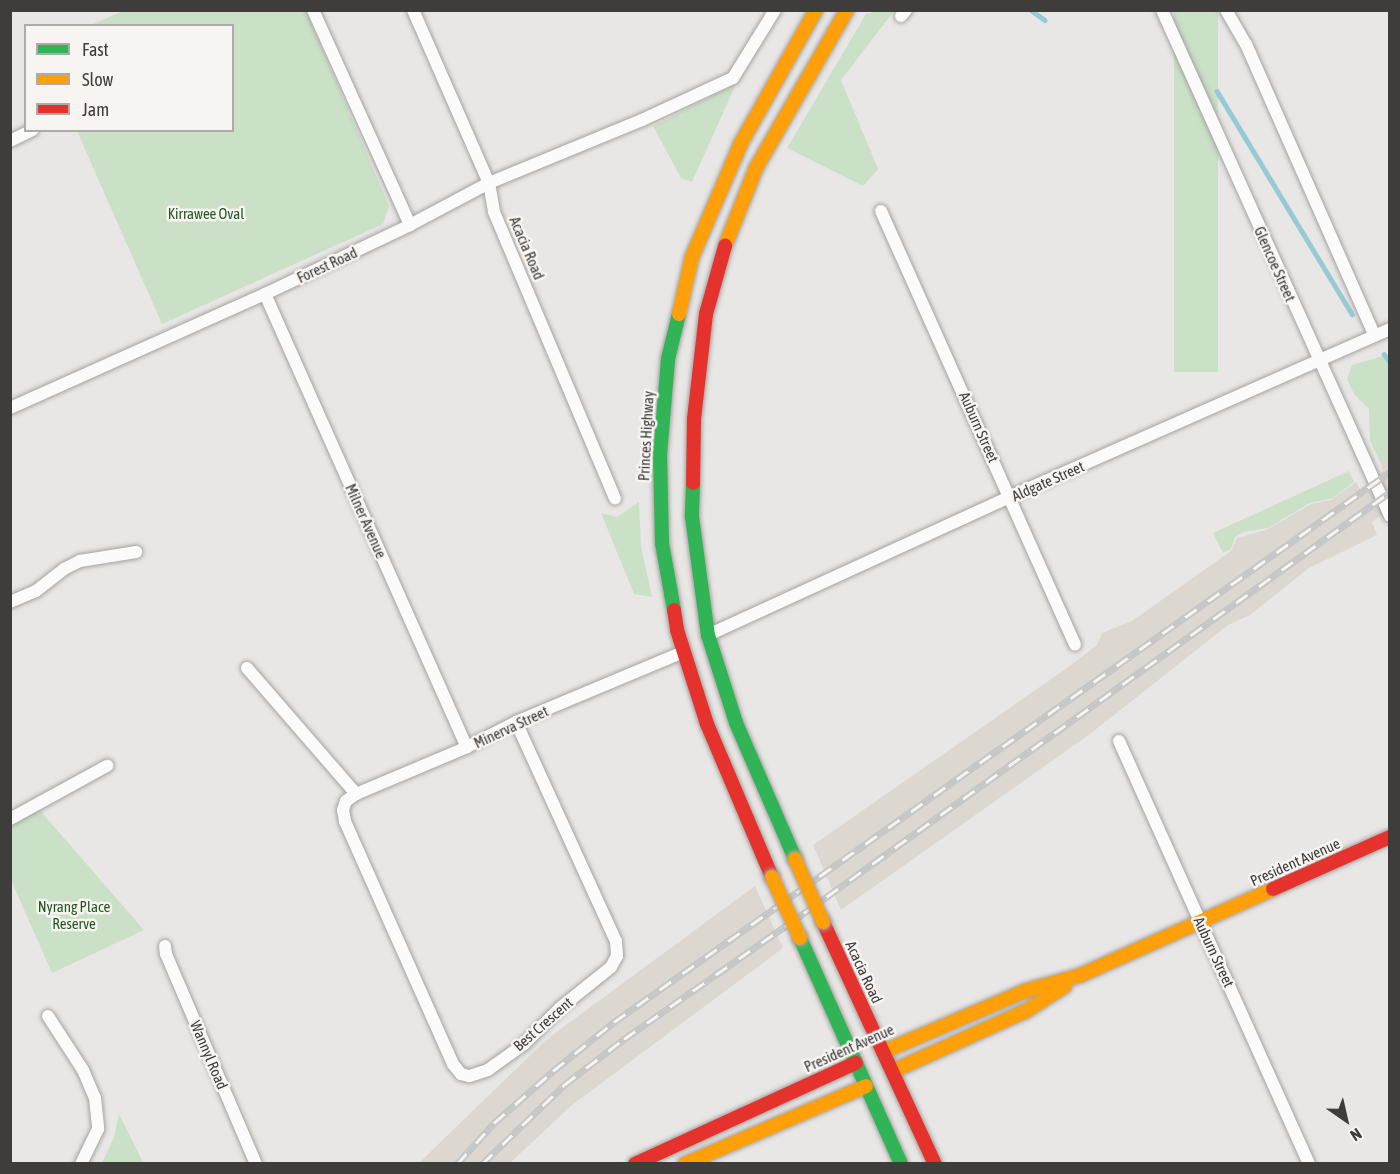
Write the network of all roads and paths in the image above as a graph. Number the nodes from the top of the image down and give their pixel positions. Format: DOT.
graph roads {
  1 [pos="313,10"];
  2 [pos="412,10"];
  3 [pos="775,10"];
  4 [pos="816,10"];
  5 [pos="847,10"];
  6 [pos="1162,10"];
  7 [pos="1226,10"];
  8 [pos="29,132"];
  9 [pos="10,141"];
  10 [pos="489,183"];
  11 [pos="881,211"];
  12 [pos="410,225"];
  13 [pos="265,294"];
  14 [pos="1389,329"];
  15 [pos="1375,336"];
  16 [pos="1320,362"];
  17 [pos="10,408"];
  18 [pos="1010,497"];
  19 [pos="615,499"];
  20 [pos="1389,516"];
  21 [pos="136,552"];
  22 [pos="10,602"];
  23 [pos="708,635"];
  24 [pos="1075,645"];
  25 [pos="682,652"];
  26 [pos="247,668"];
  27 [pos="516,722"];
  28 [pos="1119,741"];
  29 [pos="467,747"];
  30 [pos="107,766"];
  31 [pos="356,794"];
  32 [pos="344,807"];
  33 [pos="10,819"];
  34 [pos="1389,837"];
  35 [pos="1200,922"];
  36 [pos="165,946"];
  37 [pos="1082,975"];
  38 [pos="48,1016"];
  39 [pos="883,1052"];
  40 [pos="856,1063"];
  41 [pos="893,1071"];
  42 [pos="866,1086"];
  43 [pos="81,1164"];
  44 [pos="256,1164"];
  45 [pos="635,1164"];
  46 [pos="685,1164"];
  47 [pos="901,1164"];
  48 [pos="935,1164"];
  49 [pos="1309,1164"];
  1 -- 12 [label="street"];
  2 -- 10 [label="street, Acacia Road"];
  3 -- 10 [label="street, Forest Road"];
  4 -- 25 [label="main road, Princes Highway"];
  5 -- 23 [label="main road"];
  6 -- 16 [label="street, Glencoe Street"];
  7 -- 15 [label="street"];
  8 -- 9 [label="street"];
  10 -- 12 [label="street, Forest Road"];
  10 -- 19 [label="street, Acacia Road"];
  11 -- 18 [label="street, Auburn Street"];
  12 -- 13 [label="street, Forest Road"];
  13 -- 17 [label="street, Forest Road"];
  13 -- 29 [label="street, Milner Avenue"];
  14 -- 15 [label="street, Aldgate Street"];
  15 -- 16 [label="street, Aldgate Street"];
  16 -- 18 [label="street, Aldgate Street"];
  16 -- 20 [label="street, Glencoe Street"];
  18 -- 23 [label="street, Aldgate Street"];
  18 -- 24 [label="street, Auburn Street"];
  21 -- 22 [label="street"];
  23 -- 39 [label="main road, Acacia Road, bridge"];
  25 -- 27 [label="street, Minerva Street"];
  25 -- 40 [label="main road, Princes Highway, bridge"];
  26 -- 31 [label="street"];
  27 -- 29 [label="street, Minerva Street"];
  27 -- 32 [label="street, Best Crescent"];
  28 -- 35 [label="street, Auburn Street"];
  29 -- 31 [label="street, Minerva Street"];
  30 -- 33 [label="street"];
  31 -- 32 [label="street, Minerva Street"];
  34 -- 35 [label="main road, President Avenue"];
  35 -- 37 [label="main road, President Avenue"];
  35 -- 49 [label="street, Auburn Street"];
  36 -- 44 [label="street, Wannyl Road"];
  37 -- 39 [label="main road, President Avenue"];
  37 -- 41 [label="main road, President Avenue"];
  38 -- 43 [label="street"];
  39 -- 40 [label="main road, President Avenue"];
  39 -- 41 [label="main road, Acacia Road"];
  40 -- 42 [label="main road"];
  40 -- 45 [label="main road, President Avenue"];
  41 -- 42 [label="main road, President Avenue"];
  41 -- 48 [label="main road, Acacia Road"];
  42 -- 46 [label="main road, President Avenue"];
  42 -- 47 [label="main road"];
}
